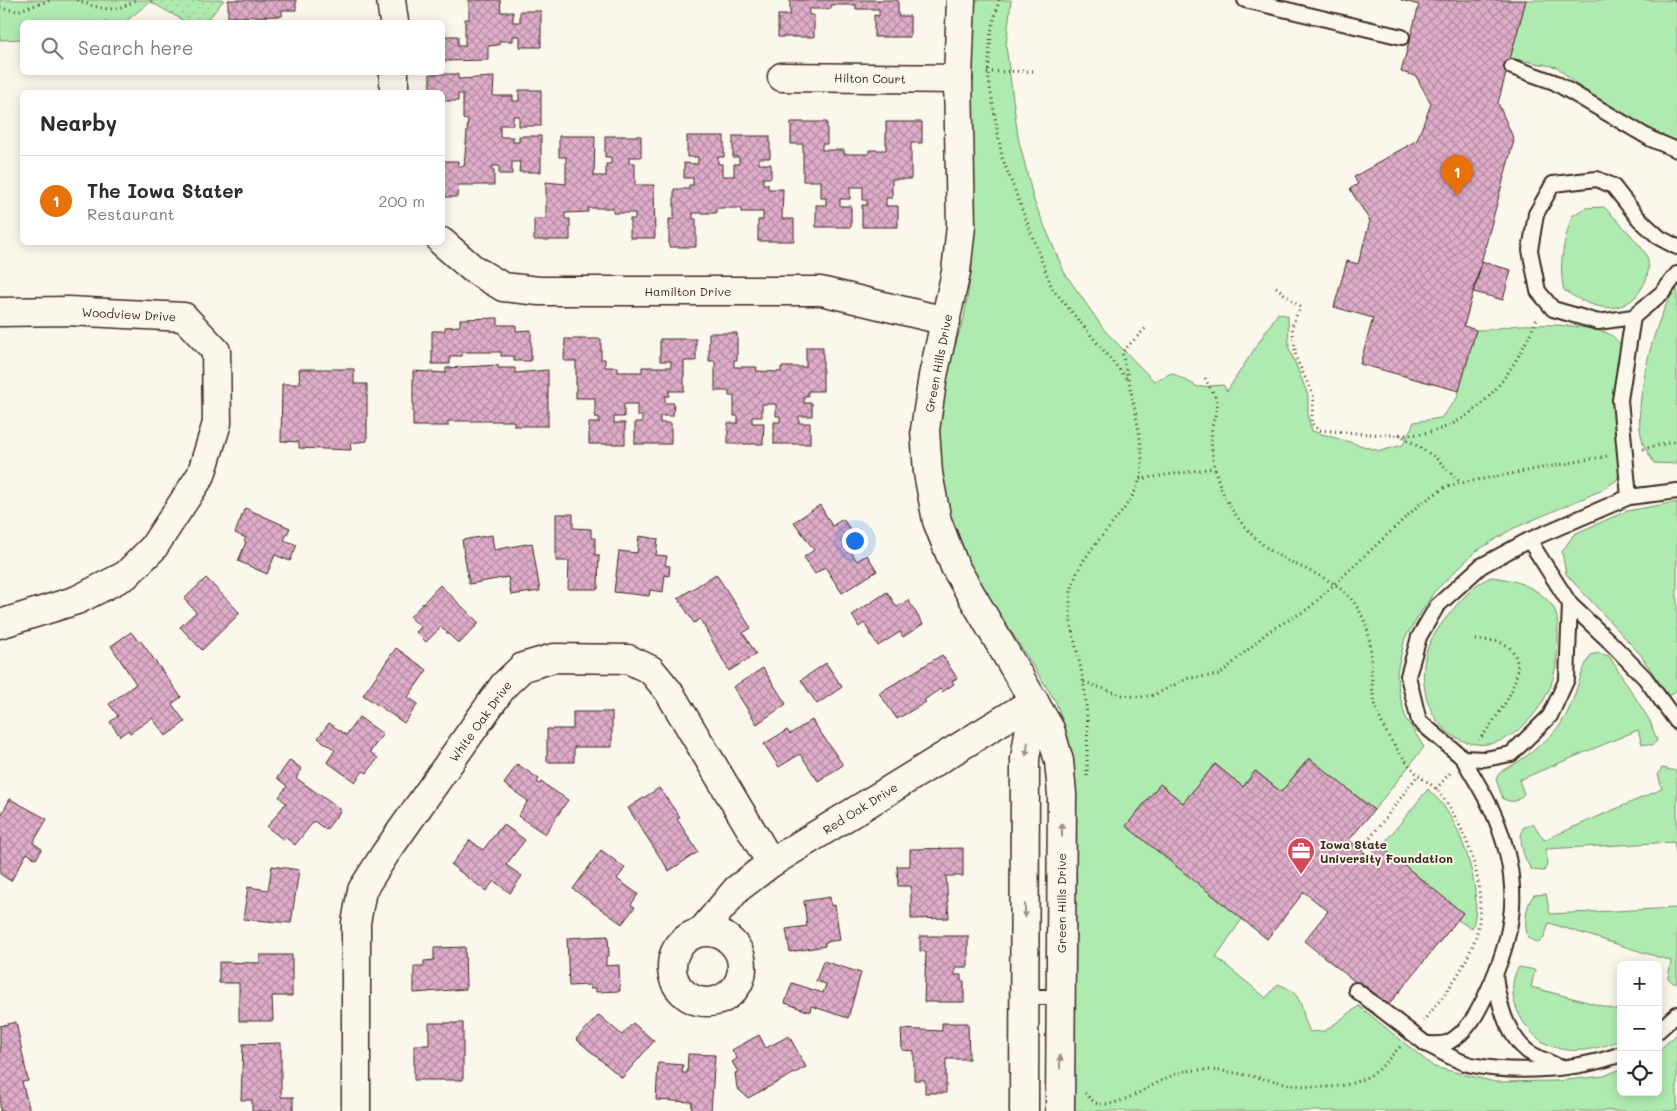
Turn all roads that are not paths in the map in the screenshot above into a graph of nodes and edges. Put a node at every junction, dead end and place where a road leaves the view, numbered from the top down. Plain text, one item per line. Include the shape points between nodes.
1 (391, 0) edge
2 (961, 0) edge
3 (1245, 0) edge
4 (394, 20) edge
5 (1402, 37) dead end
6 (1512, 67) dead end
7 (394, 75) edge
8 (958, 76) junction
9 (782, 78) dead end
10 (394, 90) edge
11 (1677, 150) edge
12 (445, 245) edge
13 (1677, 247) edge
14 (1677, 274) edge
15 (0, 312) edge
16 (1633, 317) junction
17 (946, 321) junction
18 (1677, 491) edge
19 (1629, 497) junction
20 (1529, 540) junction
21 (1570, 604) junction
22 (0, 624) edge
23 (1034, 701) junction
24 (1677, 722) edge
25 (1463, 758) junction
26 (771, 864) junction
27 (701, 932) dead end
28 (1495, 975) junction
29 (1356, 990) dead end
30 (1061, 996) junction
31 (1024, 997) junction
32 (1677, 1014) edge
33 (1662, 1027) edge
34 (1426, 1044) junction
35 (1617, 1055) edge
36 (1558, 1067) junction
37 (356, 1111) edge
38 (1024, 1111) edge
39 (1060, 1111) edge

1 - 4 street
2 - 8 street, Green Hills Drive
3 - 5 lane
6 - 11 lane via 1554,82 1650,139
7 - 10 street
8 - 9 street, Hilton Court
8 - 17 street, Green Hills Drive via 961,226
12 - 17 street, Hamilton Drive via 473,269 503,287 539,291 821,291
13 - 16 lane via 1660,238 1639,219 1613,186 1596,179 1553,184 1536,214 1530,250 1538,291 1553,309 1598,322
14 - 16 lane via 1663,292
15 - 22 street, Woodview Drive via 68,311 184,317 216,351 217,423 201,475 153,548 126,576 77,600
16 - 19 lane via 1620,400
17 - 23 street, Green Hills Drive via 925,430 936,521 955,567
18 - 19 lane
19 - 20 lane
20 - 21 lane
20 - 25 lane via 1481,566 1436,606 1419,637 1408,676 1418,721
21 - 24 lane via 1645,678
21 - 25 lane via 1567,679 1550,716 1511,754 1486,759
23 - 26 street, Red Oak Drive
30 -> 23 street, Green Hills Drive via 1062,794 1059,760 1050,729
23 -> 31 street via 1025,759
25 - 28 lane via 1497,820 1513,883 1507,943
26 - 27 street, Red Oak Drive via 737,889
26 - 37 street, White Oak Drive via 669,692 651,670 628,659 554,658 523,667 504,685 362,890 356,923
28 - 34 lane via 1472,1022 1448,1042
28 - 36 lane via 1498,1002 1509,1028 1526,1050
29 - 34 lane
30 - 31 lane
39 -> 30 street, Green Hills Drive
31 - 38 street
32 - 33 lane
34 - 36 lane via 1471,1065 1522,1070
35 - 36 lane via 1587,1064

